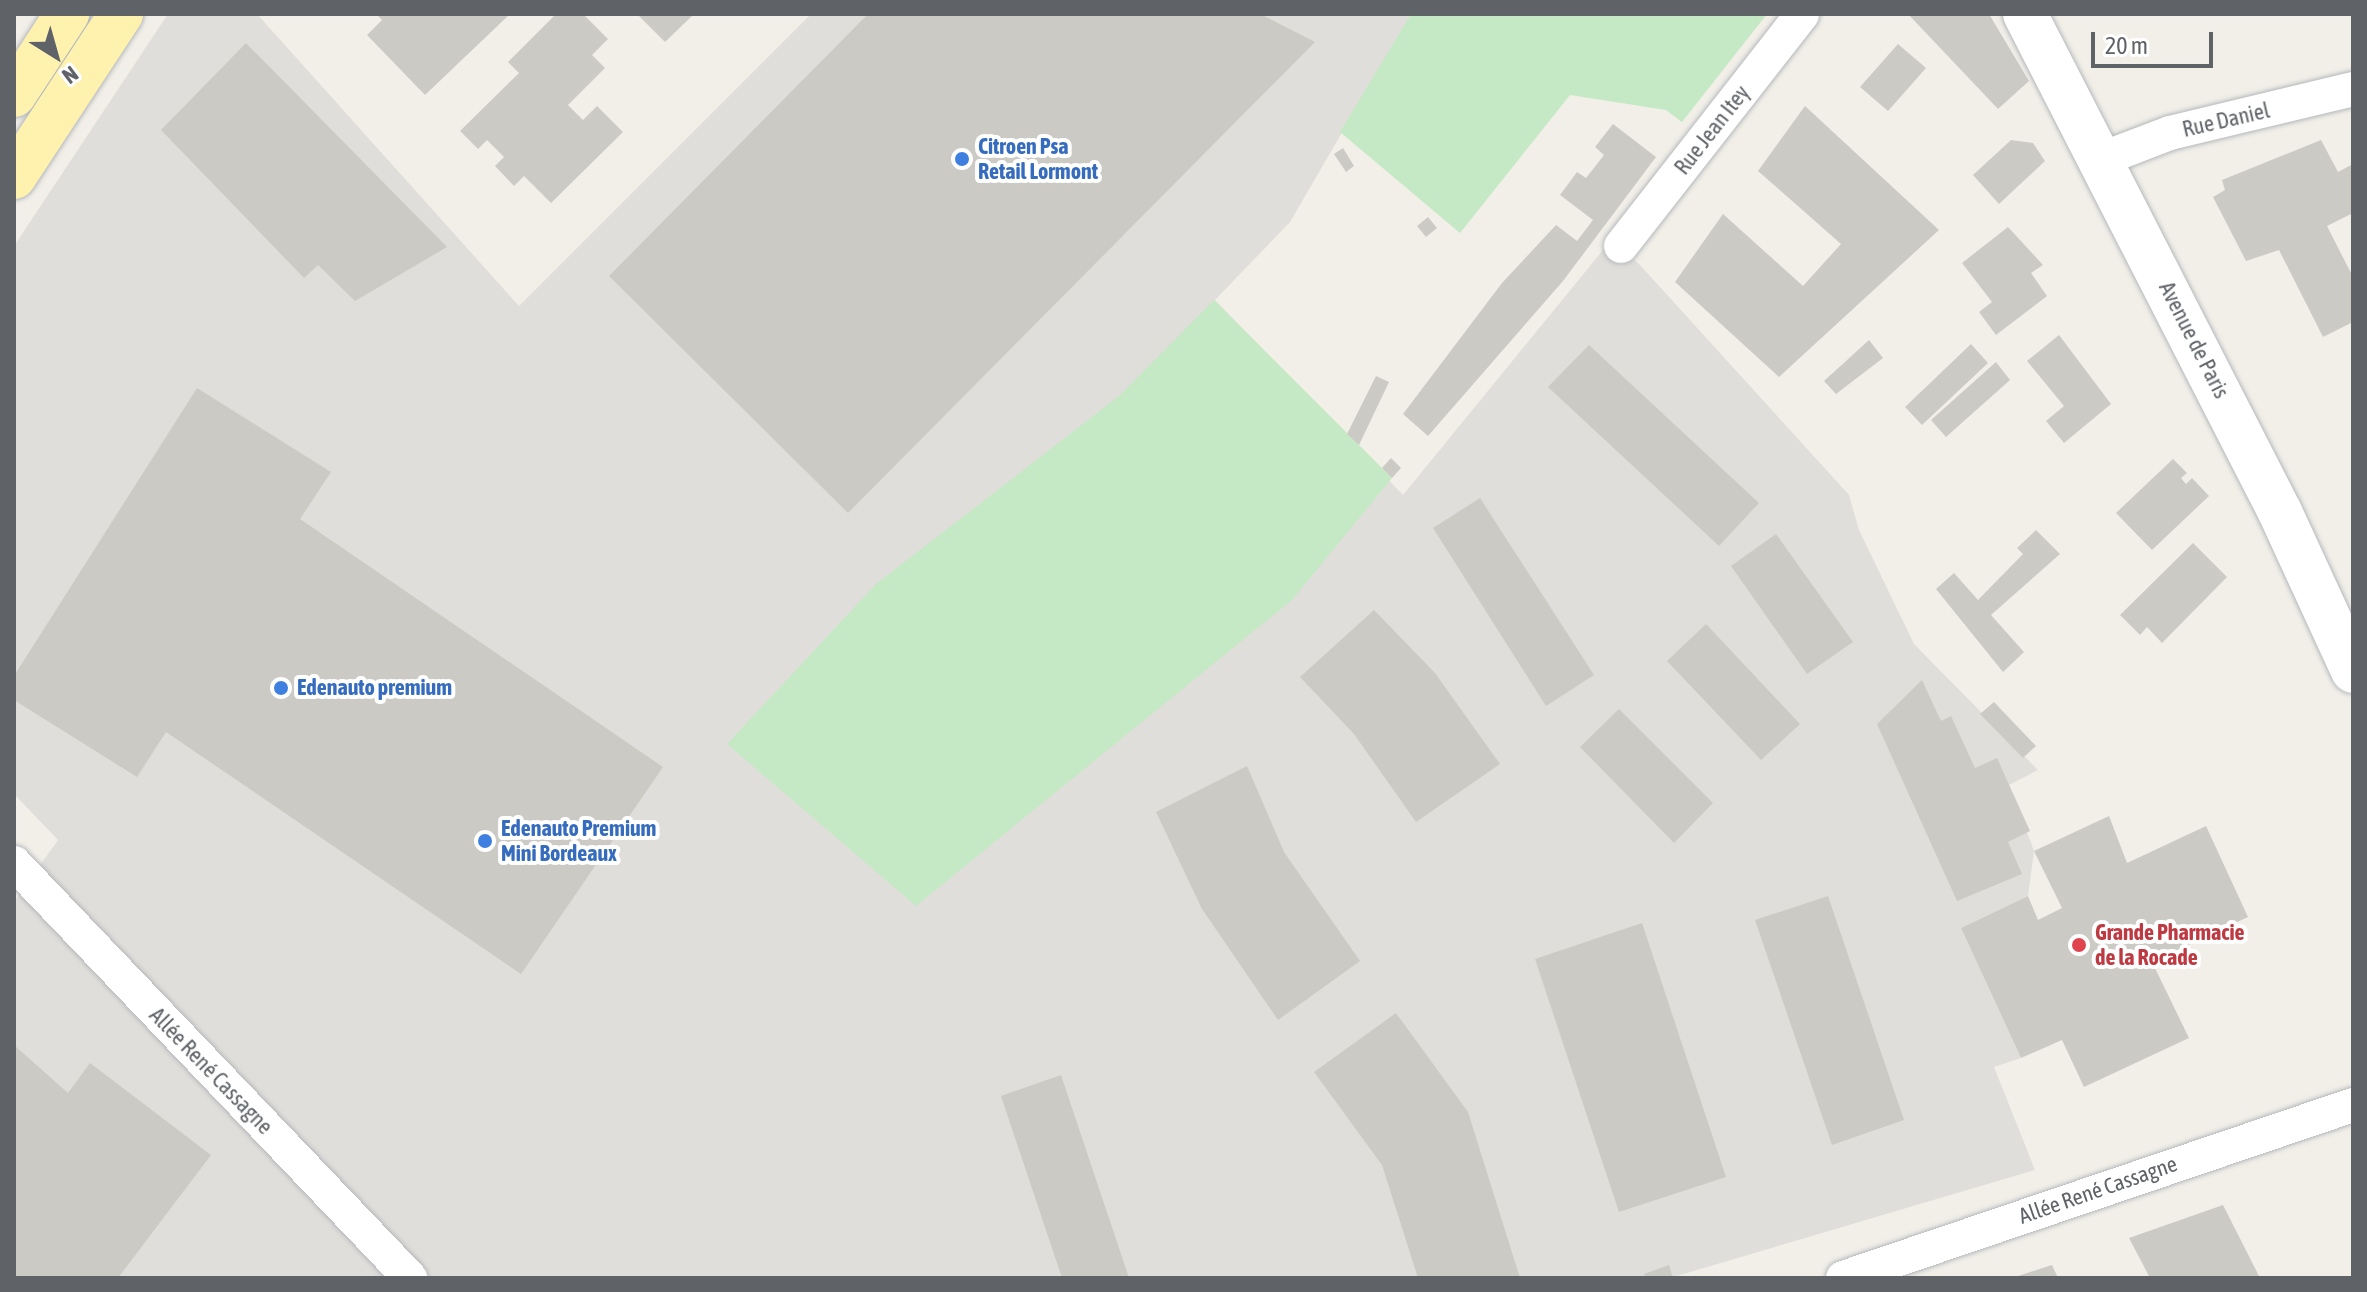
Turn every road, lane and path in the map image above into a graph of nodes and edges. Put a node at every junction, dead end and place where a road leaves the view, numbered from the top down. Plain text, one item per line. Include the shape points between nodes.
1 (67, 14) edge
2 (121, 14) edge
3 (1802, 14) edge
4 (2025, 14) edge
5 (2060, 14) edge
6 (2353, 89) edge
7 (14, 95) edge
8 (2114, 153) junction
9 (14, 177) edge
10 (1621, 246) dead end
11 (2353, 608) edge
12 (2353, 671) edge
13 (14, 863) edge
14 (2353, 1105) edge
15 (410, 1278) edge
16 (1843, 1278) edge

1 - 7 main road
2 - 9 main road
3 - 10 street, Rue Jean Itey
4 - 8 main road, Avenue de Paris
5 - 8 main road, Avenue de Paris
6 - 8 street, Rue Daniel
8 - 11 main road, Avenue de Paris
8 - 12 main road, Avenue de Paris
13 - 15 street, Allée René Cassagne
14 - 16 street, Allée René Cassagne

